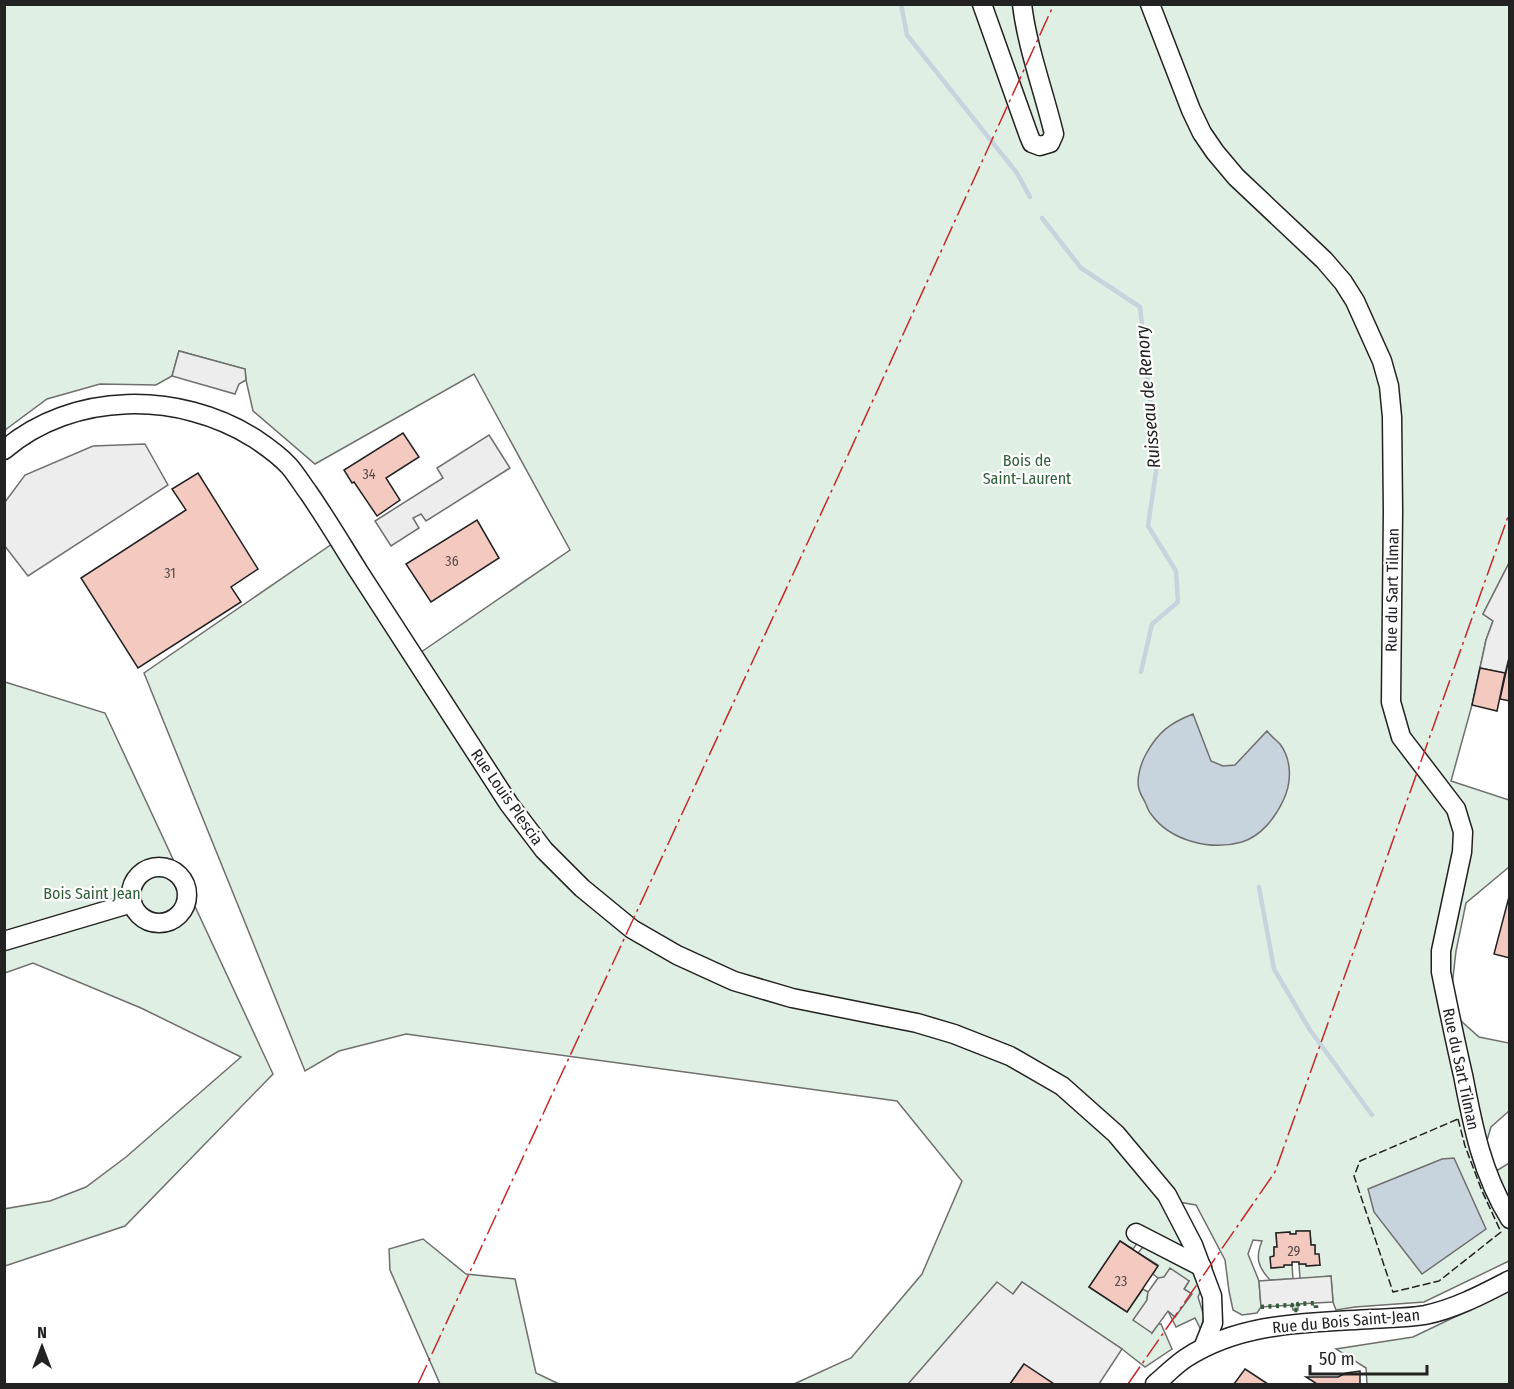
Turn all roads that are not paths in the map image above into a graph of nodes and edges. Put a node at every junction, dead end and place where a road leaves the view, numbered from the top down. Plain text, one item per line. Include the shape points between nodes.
1 (982, 4) edge
2 (1022, 4) edge
3 (1150, 4) edge
4 (4, 450) edge
5 (132, 903) dead end
6 (4, 941) edge
7 (1509, 1219) edge
8 (1139, 1240) dead end
9 (1202, 1267) junction
10 (1509, 1280) edge
11 (1203, 1348) junction
12 (1155, 1384) edge

1 - 2 street via 1029,136 1032,143 1040,146 1050,143 1054,134
3 - 7 street, Rue du Sart Tilman via 1202,133 1236,177 1343,282 1382,361 1392,417 1391,702 1401,736 1456,809 1463,832 1441,951 1441,972 1486,1174
4 - 9 street, Rue Louis Plescia via 41,426 76,411 114,404 163,405 200,413 238,428 266,446 290,466 325,517 520,819 562,870 598,903 632,929 677,955 734,981 954,1034 1010,1056 1062,1086 1116,1134 1167,1195
5 - 6 street
8 - 9 street
9 - 11 street, Rue Louis Plescia via 1212,1296 1214,1323
10 - 11 street, Rue du Bois Saint-Jean via 1453,1307 1424,1315 1259,1328
11 - 12 street, Rue du Bois Saint-Jean

